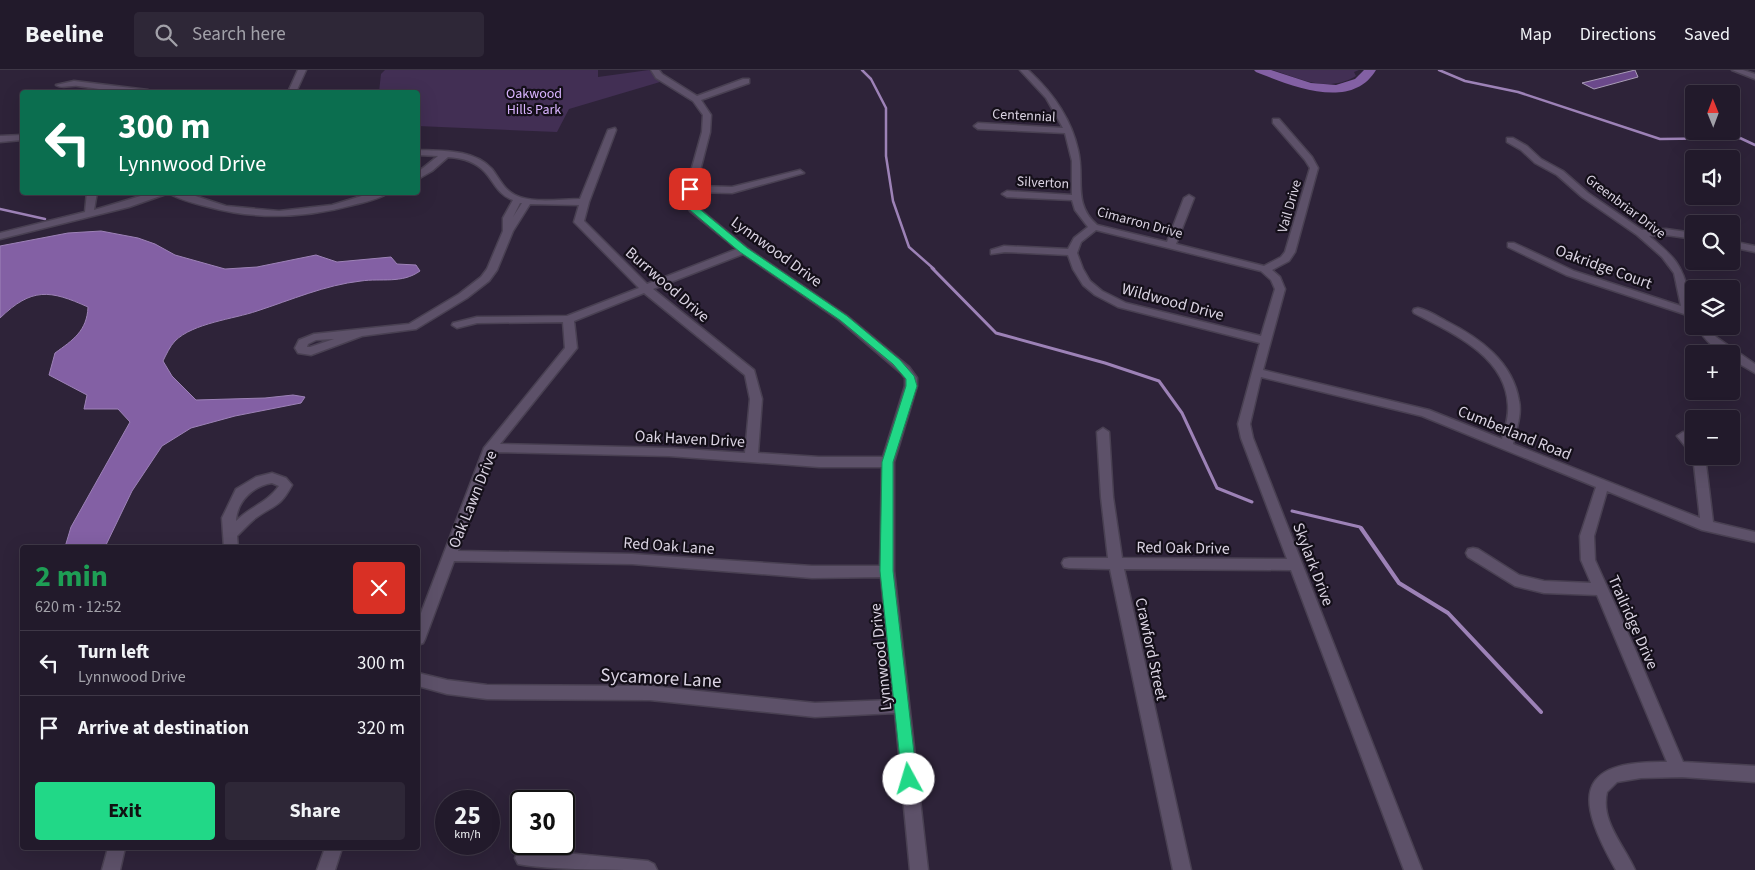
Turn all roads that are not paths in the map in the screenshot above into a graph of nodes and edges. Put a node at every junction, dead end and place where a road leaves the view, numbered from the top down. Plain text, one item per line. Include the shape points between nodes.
1 (302, 70) edge
2 (654, 70) edge
3 (1024, 70) edge
4 (1736, 70) edge
5 (1755, 77) edge
6 (746, 81) dead end
7 (60, 85) dead end
8 (132, 90) edge
9 (293, 90) edge
10 (696, 99) junction
11 (1276, 121) dead end
12 (978, 126) dead end
13 (612, 130) dead end
14 (1068, 131) junction
15 (20, 138) edge
16 (0, 139) edge
17 (1510, 140) dead end
18 (420, 154) edge
19 (445, 155) junction
20 (800, 173) dead end
21 (420, 175) edge
22 (690, 189) junction
23 (1007, 194) dead end
24 (92, 195) edge
25 (157, 195) edge
26 (181, 195) edge
27 (375, 195) edge
28 (1077, 198) junction
29 (1189, 198) dead end
30 (523, 200) junction
31 (584, 202) junction
32 (89, 215) junction
33 (1094, 226) junction
34 (1640, 233) junction
35 (1685, 235) edge
36 (0, 236) edge
37 (1170, 245) junction
38 (1511, 246) dead end
39 (1740, 246) edge
40 (1755, 249) edge
41 (744, 250) junction
42 (994, 252) dead end
43 (1072, 252) junction
44 (1265, 269) junction
45 (646, 289) junction
46 (1685, 294) edge
47 (1418, 310) dead end
48 (1685, 313) edge
49 (568, 320) junction
50 (457, 325) dead end
51 (358, 334) dead end
52 (1709, 335) edge
53 (1266, 341) junction
54 (1720, 345) edge
55 (1740, 360) edge
56 (1755, 369) edge
57 (1258, 372) junction
58 (1103, 432) dead end
59 (1683, 436) dead end
60 (1685, 438) edge
61 (1507, 444) junction
62 (490, 448) junction
63 (751, 458) junction
64 (888, 462) junction
65 (1700, 465) edge
66 (1603, 486) junction
67 (1708, 526) junction
68 (1755, 537) edge
69 (231, 541) edge
70 (1473, 553) dead end
71 (449, 556) junction
72 (1069, 563) dead end
73 (1116, 564) junction
74 (1296, 566) junction
75 (886, 571) junction
76 (1600, 589) junction
77 (420, 634) edge
78 (420, 680) edge
79 (902, 706) junction
80 (1678, 770) junction
81 (1755, 774) edge
82 (116, 850) edge
83 (333, 850) edge
84 (524, 858) dead end
85 (110, 870) edge
86 (326, 870) edge
87 (648, 870) edge
88 (919, 870) edge
89 (1182, 870) edge
90 (1413, 870) edge
91 (1626, 870) edge

1 - 9 street
2 - 10 street
3 - 14 street, Cimarron Drive via 1043,88
4 - 5 street
6 - 10 street
7 - 8 street via 82,84
10 - 22 street via 707,115 706,132
11 - 44 street, Vail Drive via 1314,168 1290,252 1286,259
12 - 14 street, Centennial
13 - 31 street, Burrwood Drive
14 - 28 street, Cimarron Drive via 1075,152
15 - 16 street
17 - 34 street, Greenbriar Drive
18 - 19 street
19 - 21 street
19 - 30 street via 467,158 480,164 502,191
20 - 22 street via 732,190
22 - 41 street, Lynnwood Drive via 688,200 693,208
23 - 28 street, Silverton
24 - 32 street
25 - 32 street
26 - 27 street via 217,208 269,215 328,209
28 - 33 street, Cimarron Drive via 1077,208
29 - 37 street
30 - 31 street
30 - 51 street via 485,279 412,327
31 - 45 street, Burrwood Drive via 579,222
32 - 36 street
33 - 37 street, Cimarron Drive
33 - 43 street via 1076,241
34 - 35 street
34 - 46 street, Greenbriar Drive via 1666,255 1679,273
37 - 44 street, Cimarron Drive
38 - 48 street, Oakridge Court via 1570,273
39 - 40 street
41 - 45 street
41 - 64 street, Lynnwood Drive via 843,318 911,378 909,395
42 - 43 street via 1004,249
43 - 53 street, Wildwood Drive via 1088,285 1122,305
44 - 53 street, Skylark Drive via 1276,279 1280,289
45 - 49 street
45 - 63 street, Burrwood Drive via 750,373 756,399
47 - 61 street via 1478,345 1498,365 1514,402
49 - 50 street via 477,320
49 - 62 street, Oak Lawn Drive via 570,348
52 - 54 street
53 - 57 street, Skylark Drive
55 - 56 street
57 - 61 street, Cumberland Road via 1425,413
57 - 74 street, Skylark Drive via 1244,424
58 - 73 street, Crawford Street
59 - 60 street
61 - 66 street, Cumberland Road
62 - 63 street, Oak Haven Drive via 669,452
62 - 71 street, Oak Lawn Drive
63 - 64 street, Oak Haven Drive
64 - 75 street, Lynnwood Drive
65 - 67 street
66 - 67 street, Cumberland Road
66 - 76 street, Trailridge Drive via 1587,536 1588,560
67 - 68 street, Cumberland Road
69 - 69 street via 229,518 241,492 260,480 272,478 282,481 286,485 278,497 251,514
70 - 76 street via 1515,580 1544,587
71 - 75 street, Red Oak Lane via 632,558 812,572
71 - 77 street, Oak Lawn Drive
72 - 73 street, Red Oak Drive
73 - 74 street, Red Oak Drive
73 - 89 street, Crawford Street
74 - 90 street, Skylark Drive
75 - 79 street, Lynnwood Drive
76 - 80 street, Trailridge Drive
78 - 79 street, Sycamore Lane via 487,692 650,693 815,710
79 - 88 street, Lynnwood Drive
80 - 81 street
80 - 91 street via 1637,770 1613,775 1600,788 1598,804 1603,828
82 - 85 street
83 - 86 street
84 - 87 street

